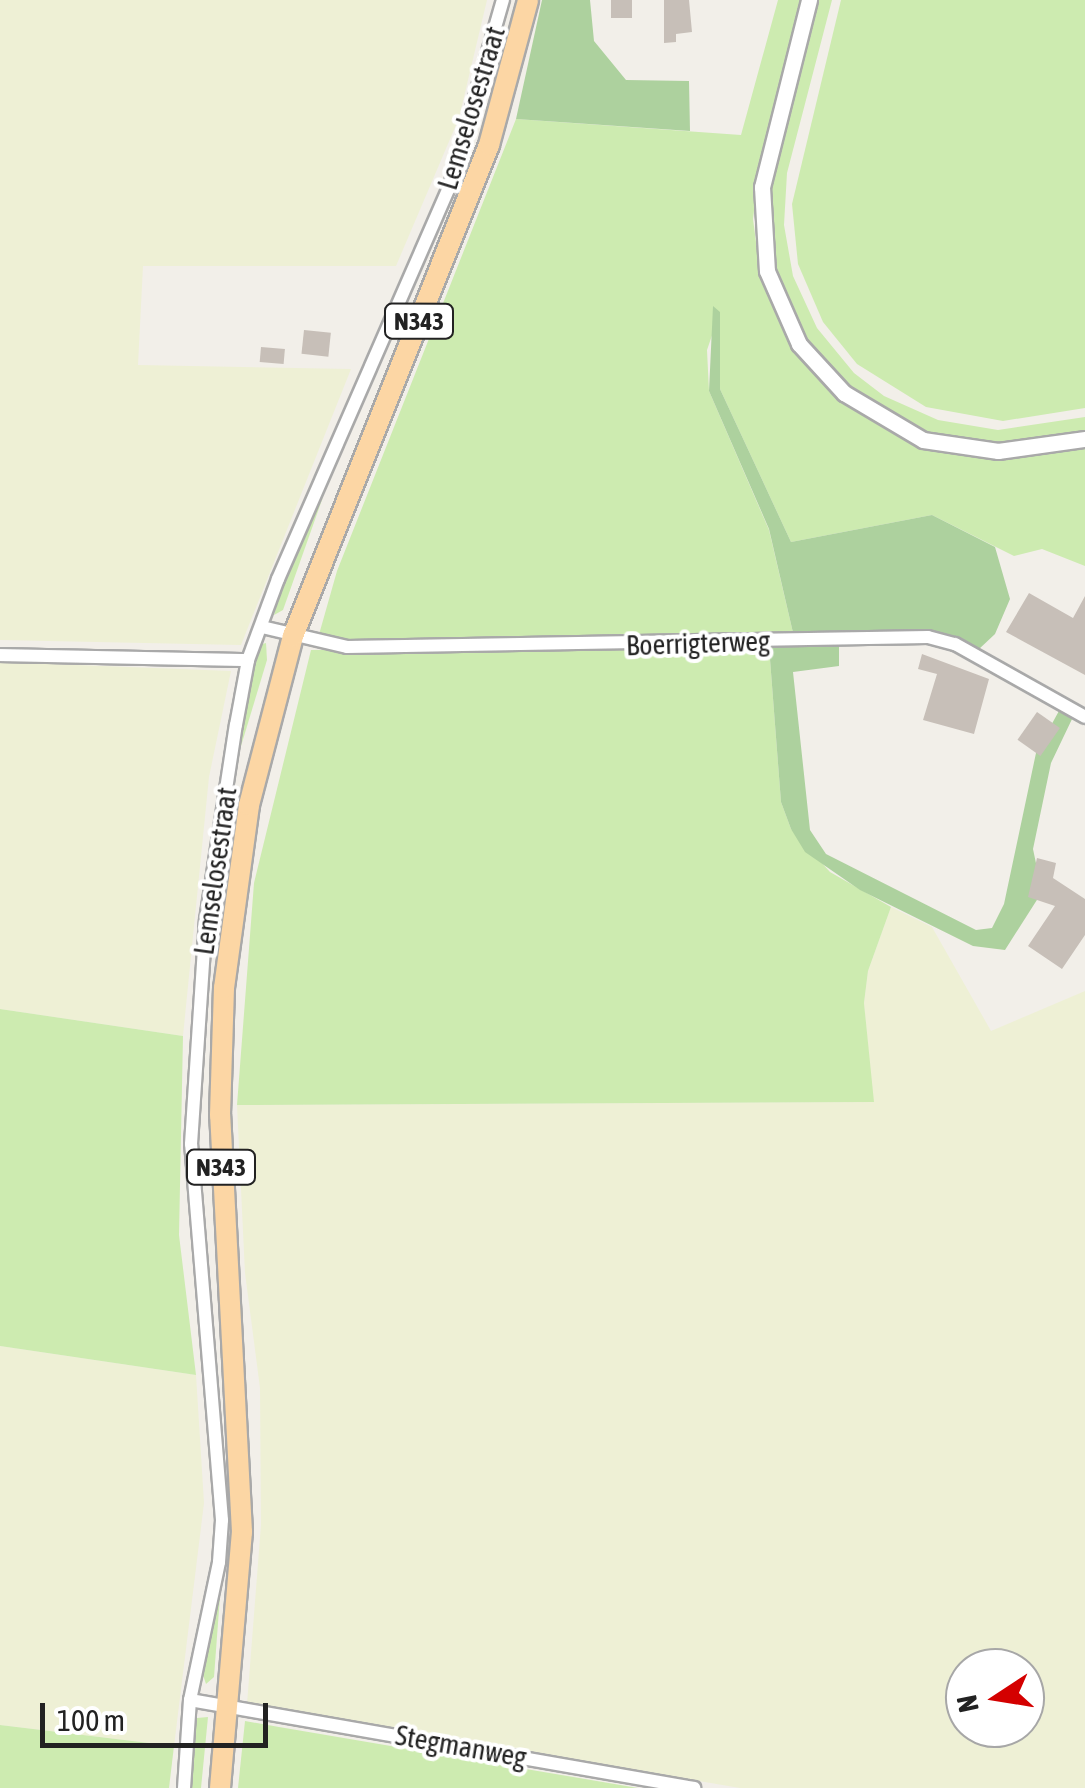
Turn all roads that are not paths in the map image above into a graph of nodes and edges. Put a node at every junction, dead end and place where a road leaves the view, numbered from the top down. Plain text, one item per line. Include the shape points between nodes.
1 (503, 0) edge
2 (528, 0) edge
3 (809, 0) edge
4 (1085, 439) edge
5 (262, 627) junction
6 (293, 636) junction
7 (0, 654) edge
8 (248, 660) junction
9 (1085, 717) edge
10 (190, 1700) junction
11 (229, 1705) junction
12 (184, 1788) edge
13 (220, 1788) edge
14 (694, 1788) edge

1 - 5 street, Lemselosestraat via 449,188
2 - 6 main road, N343 via 482,163
3 - 4 street via 761,199 767,271 799,344 844,393 923,440 998,451
5 - 6 street, Boerrigterweg
5 - 8 street, Lemselosestraat
6 - 9 street, Boerrigterweg via 346,647 696,646 900,634 955,644
6 - 11 main road, N343 via 249,805 224,988 221,1177 242,1473
7 - 8 street
8 - 10 street, Lemselosestraat via 206,920 196,1037 194,1229 222,1520
10 - 11 street, Stegmanweg
10 - 12 street, Lemselosestraat
11 - 13 main road, N343
11 - 14 street, Stegmanweg

